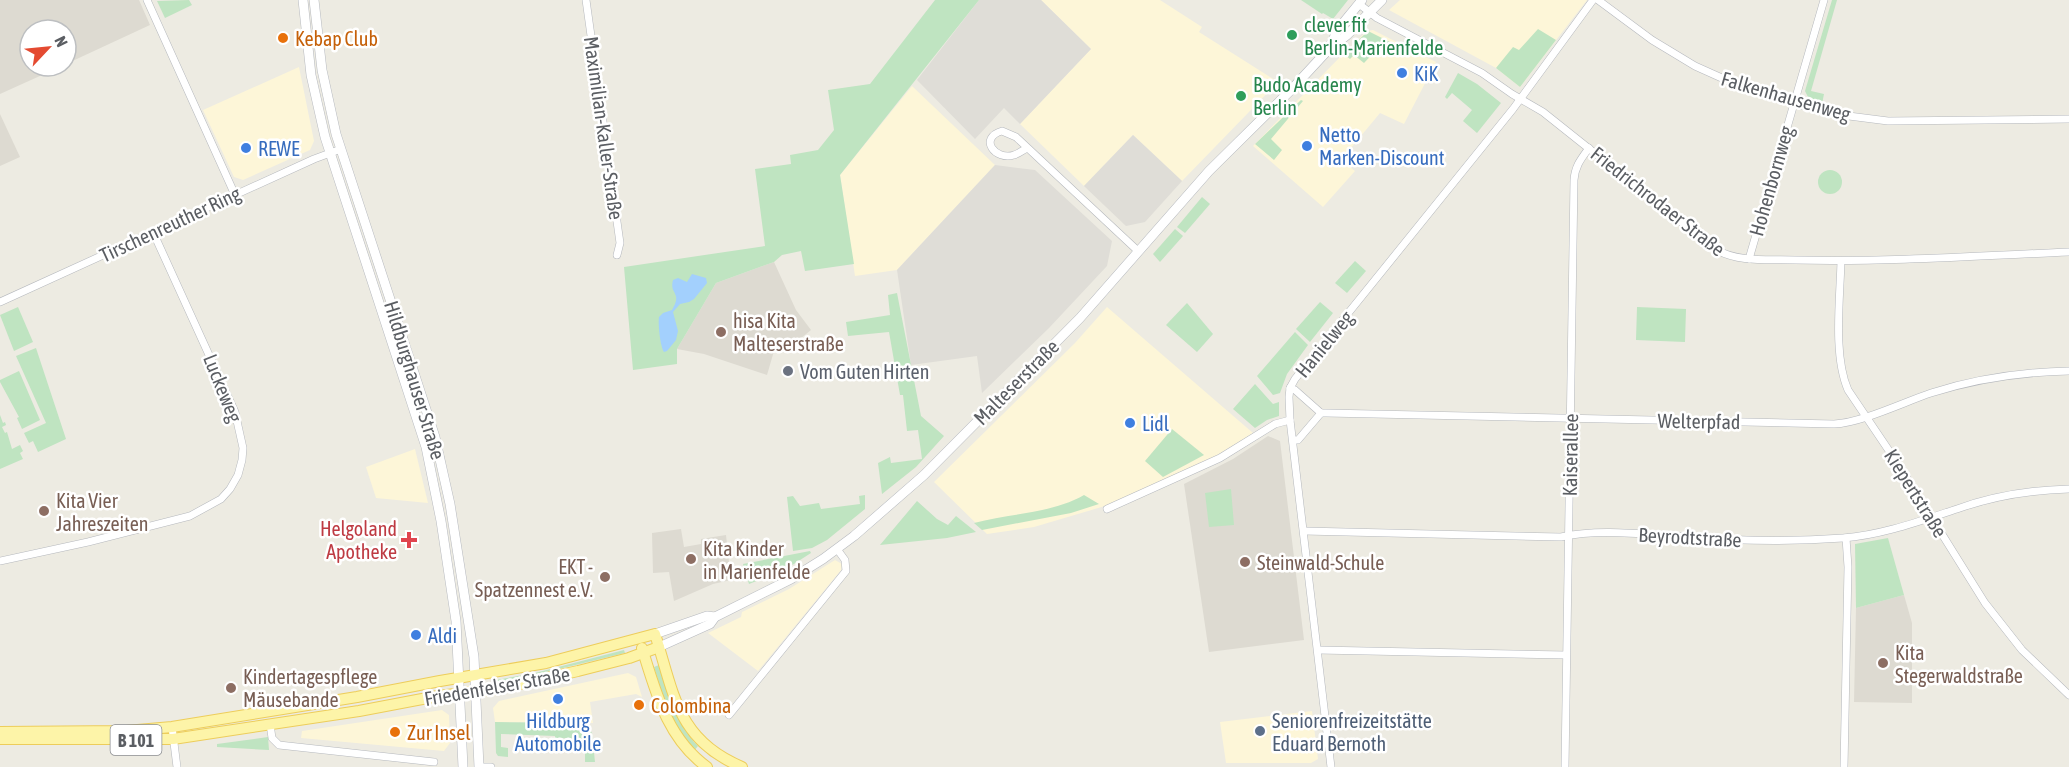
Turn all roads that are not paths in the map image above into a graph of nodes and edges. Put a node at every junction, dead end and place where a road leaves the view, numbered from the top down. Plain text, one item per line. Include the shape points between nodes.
1 (147, 0) edge
2 (303, 0) edge
3 (314, 0) edge
4 (585, 0) edge
5 (1382, 0) edge
6 (1593, 0) edge
7 (1598, 0) edge
8 (1824, 0) edge
9 (1361, 2) edge
10 (1369, 13) junction
11 (1328, 50) junction
12 (1519, 98) junction
13 (1794, 103) junction
14 (2069, 119) edge
15 (1027, 148) junction
16 (1589, 148) junction
17 (341, 149) junction
18 (330, 153) junction
19 (235, 195) junction
20 (153, 232) junction
21 (1138, 251) junction
22 (2069, 252) edge
23 (617, 255) dead end
24 (1749, 259) junction
25 (1841, 261) junction
26 (0, 302) edge
27 (2069, 371) edge
28 (1290, 388) junction
29 (1321, 413) junction
30 (1866, 416) junction
31 (1570, 418) junction
32 (1290, 420) junction
33 (1293, 440) junction
34 (2069, 489) edge
35 (1107, 509) dead end
36 (1932, 518) junction
37 (1304, 531) junction
38 (1568, 535) junction
39 (1846, 538) junction
40 (837, 549) junction
41 (0, 561) edge
42 (715, 617) junction
43 (655, 634) junction
44 (639, 639) junction
45 (659, 647) junction
46 (1318, 650) junction
47 (643, 653) junction
48 (1566, 655) junction
49 (476, 675) junction
50 (459, 678) junction
51 (477, 691) junction
52 (460, 693) junction
53 (2069, 695) edge
54 (729, 715) dead end
55 (270, 724) junction
56 (0, 732) edge
57 (173, 733) junction
58 (0, 740) edge
59 (434, 762) dead end
60 (463, 766) edge
61 (177, 767) edge
62 (479, 767) edge
63 (491, 767) edge
64 (706, 767) edge
65 (742, 767) edge
66 (1331, 767) edge
67 (1565, 767) edge
68 (1844, 767) edge

1 - 19 street
2 - 18 main road, Hildburghauser Straße via 311,75
3 - 17 main road, Hildburghauser Straße via 322,70
4 - 23 street, Maximilian-Kaller-Straße via 620,243
5 - 10 main road, Malteserstraße
6 - 12 street, Hanielweg
7 - 13 street, Falkenhausenweg via 1695,66 1744,88
8 - 13 street, Hohenbornweg
9 - 10 street, Friedrichrodaer Straße
9 - 11 main road, Malteserstraße via 1339,28
10 - 11 main road, Malteserstraße
10 - 12 street, Friedrichrodaer Straße via 1482,73
11 - 21 main road, Malteserstraße via 1192,189
12 - 16 street, Friedrichrodaer Straße
12 - 28 street, Hanielweg
13 - 14 street, Falkenhausenweg via 1888,121
13 - 24 street, Hohenbornweg
15 - 15 street via 1009,132 995,133 991,138 990,145 997,154 1014,155
15 - 21 street
16 - 24 street, Friedrichrodaer Straße via 1715,249
16 - 31 street, Kaiserallee via 1578,162 1574,180
17 - 18 street, Tirschenreuther Ring
17 - 49 main road, Hildburghauser Straße via 435,437 450,504
18 - 19 street, Tirschenreuther Ring
18 - 50 main road, Hildburghauser Straße via 426,447 451,582
19 - 20 street, Tirschenreuther Ring
20 - 26 street, Tirschenreuther Ring
20 - 41 street, Luckeweg via 235,412 243,448 238,475 221,499 190,516
21 - 40 main road, Malteserstraße via 1075,322 941,459
22 - 25 street, Friedrichrodaer Straße
24 - 25 street, Friedrichrodaer Straße
25 - 30 street, Kiepertstraße via 1840,370
27 - 30 street, Welterpfad via 1962,385
28 - 29 street
28 - 32 street, Hanielweg
29 - 31 street, Welterpfad
29 - 33 street via 1298,440
30 - 31 street, Welterpfad via 1834,424
30 - 36 street, Kiepertstraße
31 - 38 street, Kaiserallee
32 - 33 street, Hanielweg
32 - 35 street via 1275,424 1220,458
33 - 37 street, Hanielweg
34 - 36 street, Beyrodtstraße via 2014,494
36 - 39 street, Beyrodtstraße
36 - 53 street, Kiepertstraße via 2001,625
37 - 38 street, Beyrodtstraße
37 - 46 street, Hanielweg
38 - 39 street, Beyrodtstraße via 1641,534 1787,542
38 - 48 street, Kaiserallee
39 - 68 street
40 - 42 main road, Friedenfelser Straße via 791,579
40 - 54 street via 845,560 846,571
42 - 43 main road, Friedenfelser Straße via 707,616
42 - 45 main road, Friedenfelser Straße via 710,624
43 - 44 main road, Friedenfelser Straße / B 101
43 - 45 main road
44 - 47 main road
44 - 49 main road, Friedenfelser Straße / B 101 via 546,663
45 - 47 main road, Friedenfelser Straße / B 101
45 - 65 main road via 687,726 709,750
46 - 48 street
46 - 66 street, Hanielweg
47 - 51 main road, Friedenfelser Straße / B 101 via 568,674
47 - 64 main road via 672,729 690,754
48 - 67 street, Kaiserallee
49 - 50 main road, Friedenfelser Straße / B 101
49 - 51 main road, Hildburghauser Straße
50 - 52 main road, Hildburghauser Straße
50 - 57 main road, Friedenfelser Straße / B 101 via 268,711
51 - 52 main road, Friedenfelser Straße / B 101
51 - 62 main road, Hildburghauser Straße
52 - 55 main road, Friedenfelser Straße / B 101
52 - 60 main road
55 - 57 main road, B 101
55 - 59 street via 272,738 279,745
56 - 57 main road, B 101
57 - 58 main road, B 101
57 - 61 street
60 - 62 main road
62 - 63 street

